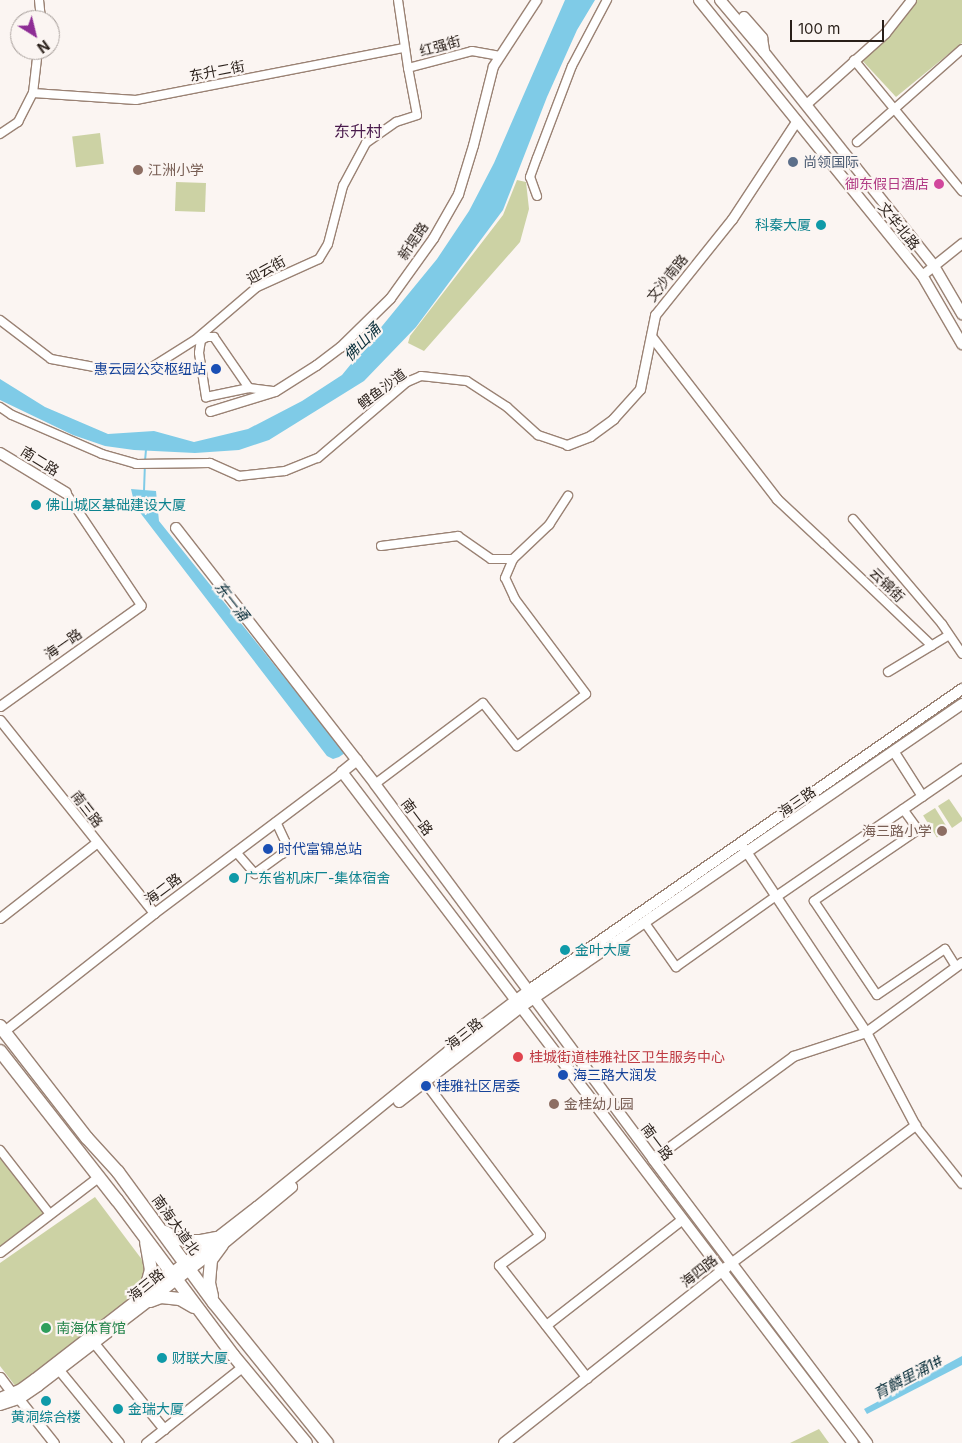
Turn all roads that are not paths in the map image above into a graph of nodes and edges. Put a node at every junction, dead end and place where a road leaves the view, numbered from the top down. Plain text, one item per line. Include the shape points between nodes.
1 (398, 0) edge
2 (536, 0) edge
3 (607, 0) edge
4 (692, 0) edge
5 (699, 0) edge
6 (720, 0) edge
7 (729, 0) edge
8 (911, 0) edge
9 (404, 48) junction
10 (962, 49) edge
11 (764, 52) junction
12 (499, 56) junction
13 (37, 60) edge
14 (854, 60) junction
15 (750, 62) junction
16 (408, 68) junction
17 (33, 93) junction
18 (806, 104) junction
19 (894, 109) junction
20 (797, 120) junction
21 (0, 134) edge
22 (857, 142) dead end
23 (962, 191) edge
24 (537, 196) dead end
25 (962, 243) edge
26 (934, 266) junction
27 (922, 275) junction
28 (962, 314) edge
29 (0, 320) edge
30 (651, 336) junction
31 (962, 344) edge
32 (249, 388) junction
33 (275, 391) junction
34 (0, 407) edge
35 (210, 412) dead end
36 (567, 445) joint
37 (0, 453) edge
38 (66, 493) joint
39 (568, 496) dead end
40 (854, 519) dead end
41 (176, 528) dead end
42 (824, 543) joint
43 (381, 546) dead end
44 (513, 558) junction
45 (141, 605) joint
46 (949, 635) junction
47 (932, 646) junction
48 (962, 654) edge
49 (888, 672) dead end
50 (962, 689) edge
51 (962, 704) edge
52 (0, 706) edge
53 (0, 720) edge
54 (894, 752) junction
55 (357, 760) junction
56 (962, 768) edge
57 (342, 772) junction
58 (375, 784) junction
59 (922, 796) junction
60 (903, 809) junction
61 (276, 822) junction
62 (96, 843) junction
63 (740, 843) junction
64 (236, 852) junction
65 (747, 853) junction
66 (776, 896) junction
67 (154, 913) junction
68 (0, 918) edge
69 (645, 923) junction
70 (958, 964) edge
71 (531, 995) junction
72 (519, 1003) junction
73 (2, 1028) edge
74 (866, 1032) junction
75 (0, 1051) edge
76 (425, 1082) junction
77 (915, 1125) junction
78 (0, 1150) edge
79 (653, 1159) junction
80 (98, 1177) junction
81 (962, 1184) edge
82 (49, 1213) junction
83 (682, 1219) junction
84 (161, 1229) junction
85 (146, 1240) junction
86 (220, 1242) junction
87 (0, 1252) edge
88 (732, 1262) junction
89 (187, 1265) junction
90 (722, 1270) junction
91 (173, 1275) junction
92 (144, 1297) junction
93 (214, 1303) junction
94 (201, 1313) junction
95 (546, 1325) junction
96 (94, 1343) junction
97 (243, 1366) junction
98 (59, 1370) junction
99 (0, 1377) edge
100 (587, 1378) junction
101 (16, 1397) junction
102 (0, 1398) edge
103 (0, 1406) edge
104 (164, 1429) junction
105 (54, 1443) edge
106 (119, 1443) edge
107 (146, 1443) edge
108 (306, 1443) edge
109 (327, 1443) edge
110 (504, 1443) edge
111 (853, 1443) edge
112 (867, 1443) edge

1 - 9 street, 红强街
2 - 12 street, 新堤路
3 - 24 street via 572,66 537,158 530,178
4 - 15 main road via 739,55
5 - 15 main road
6 - 11 main road, 文华北路
7 - 11 main road via 762,38
8 - 14 street via 885,33
9 - 16 street, 红强街
9 - 17 street, 东升二街 via 136,100
10 - 19 street
11 - 18 main road, 文华北路
12 - 16 street, 红强街 via 472,51
12 - 33 street, 新堤路 via 458,194 433,238 390,298 340,347
13 - 17 street
14 - 18 street
14 - 19 street
15 - 20 main road, 文华北路
16 - 29 street, 迎云街 via 417,115 396,122 366,143 343,186 328,244 319,259 257,287 195,340 149,369 94,367 50,359
17 - 21 street via 18,122
18 - 26 main road, 文华北路
19 - 22 street
19 - 23 street
20 - 27 main road, 文华北路
20 - 30 street, 文沙南路 via 732,219 655,315
25 - 26 street
26 - 27 street
26 - 28 main road, 文华北路
27 - 31 main road, 文华北路
30 - 36 street, 文沙南路 via 640,389 613,419 590,436
30 - 42 street via 777,499
32 - 32 street via 214,337 201,340 199,353 206,397
32 - 33 street
33 - 35 street, 新堤路
34 - 36 street, 鲤鱼沙道 via 102,454 145,463 210,464 239,476 285,471 318,458 407,382 421,376 467,381 507,407 538,435
37 - 38 main road, 南二路
38 - 45 street
39 - 44 street via 550,525
40 - 46 street
41 - 55 main road, 南一路
42 - 47 street, 云锦街
43 - 44 street via 458,536 491,559
44 - 58 street via 505,578 515,599 586,694 517,746 483,703
45 - 52 street, 海一路
46 - 47 street
46 - 48 street
47 - 49 street
50 - 63 main road, 海三路
51 - 54 main road, 海三路
53 - 62 street, 南三路
54 - 59 street
54 - 65 main road, 海三路
55 - 57 main road
55 - 58 main road, 南一路
56 - 59 street
57 - 61 street, 海二路
57 - 72 main road, 南一路
58 - 71 main road, 南一路
59 - 60 street
60 - 66 street
60 - 70 street via 918,830 814,901 877,995 945,949
61 - 64 street, 海二路
61 - 64 street via 285,841 282,854 255,874
62 - 67 street, 南三路
62 - 68 street
63 - 65 street
63 - 71 main road, 海三路
64 - 67 street, 海二路
65 - 66 street
65 - 69 main road, 海三路
66 - 69 street via 676,967
66 - 74 street
67 - 73 street, 海二路
69 - 71 main road, 海三路
70 - 74 street
71 - 72 main road, 海三路
71 - 79 main road, 南一路
72 - 76 main road, 海三路
72 - 83 main road, 南一路
72 - 86 main road, 海三路
73 - 84 highway, 南海大道北
74 - 77 street
74 - 79 street via 792,1056
75 - 80 highway
76 - 86 main road, 海三路
76 - 95 street via 540,1235 499,1265
77 - 81 street
77 - 88 street, 海四路
78 - 82 street
79 - 88 main road, 南一路
80 - 82 street
80 - 85 highway
82 - 87 street
83 - 90 main road, 南一路
83 - 95 street
84 - 86 highway via 181,1240
84 - 89 highway, 南海大道北
85 - 91 highway
85 - 92 highway via 151,1270
86 - 89 main road, 海三路
86 - 93 highway via 209,1272
88 - 90 main road, 海四路
88 - 112 main road, 南一路
89 - 91 main road, 海三路
89 - 93 highway, 南海大道北
90 - 100 main road, 海四路
90 - 111 main road, 南一路
91 - 92 main road, 海三路
91 - 94 highway
92 - 94 highway via 180,1298
92 - 96 main road, 海三路
92 - 101 main road, 海三路
93 - 109 highway, 南海大道北
94 - 97 highway
95 - 100 street
96 - 98 main road, 海三路
96 - 104 street
97 - 104 street
97 - 108 highway
98 - 101 main road, 海三路
98 - 106 street
99 - 101 street
100 - 110 main road, 海四路
101 - 102 main road, 海三路
101 - 103 main road, 海三路
101 - 105 street
104 - 107 street

